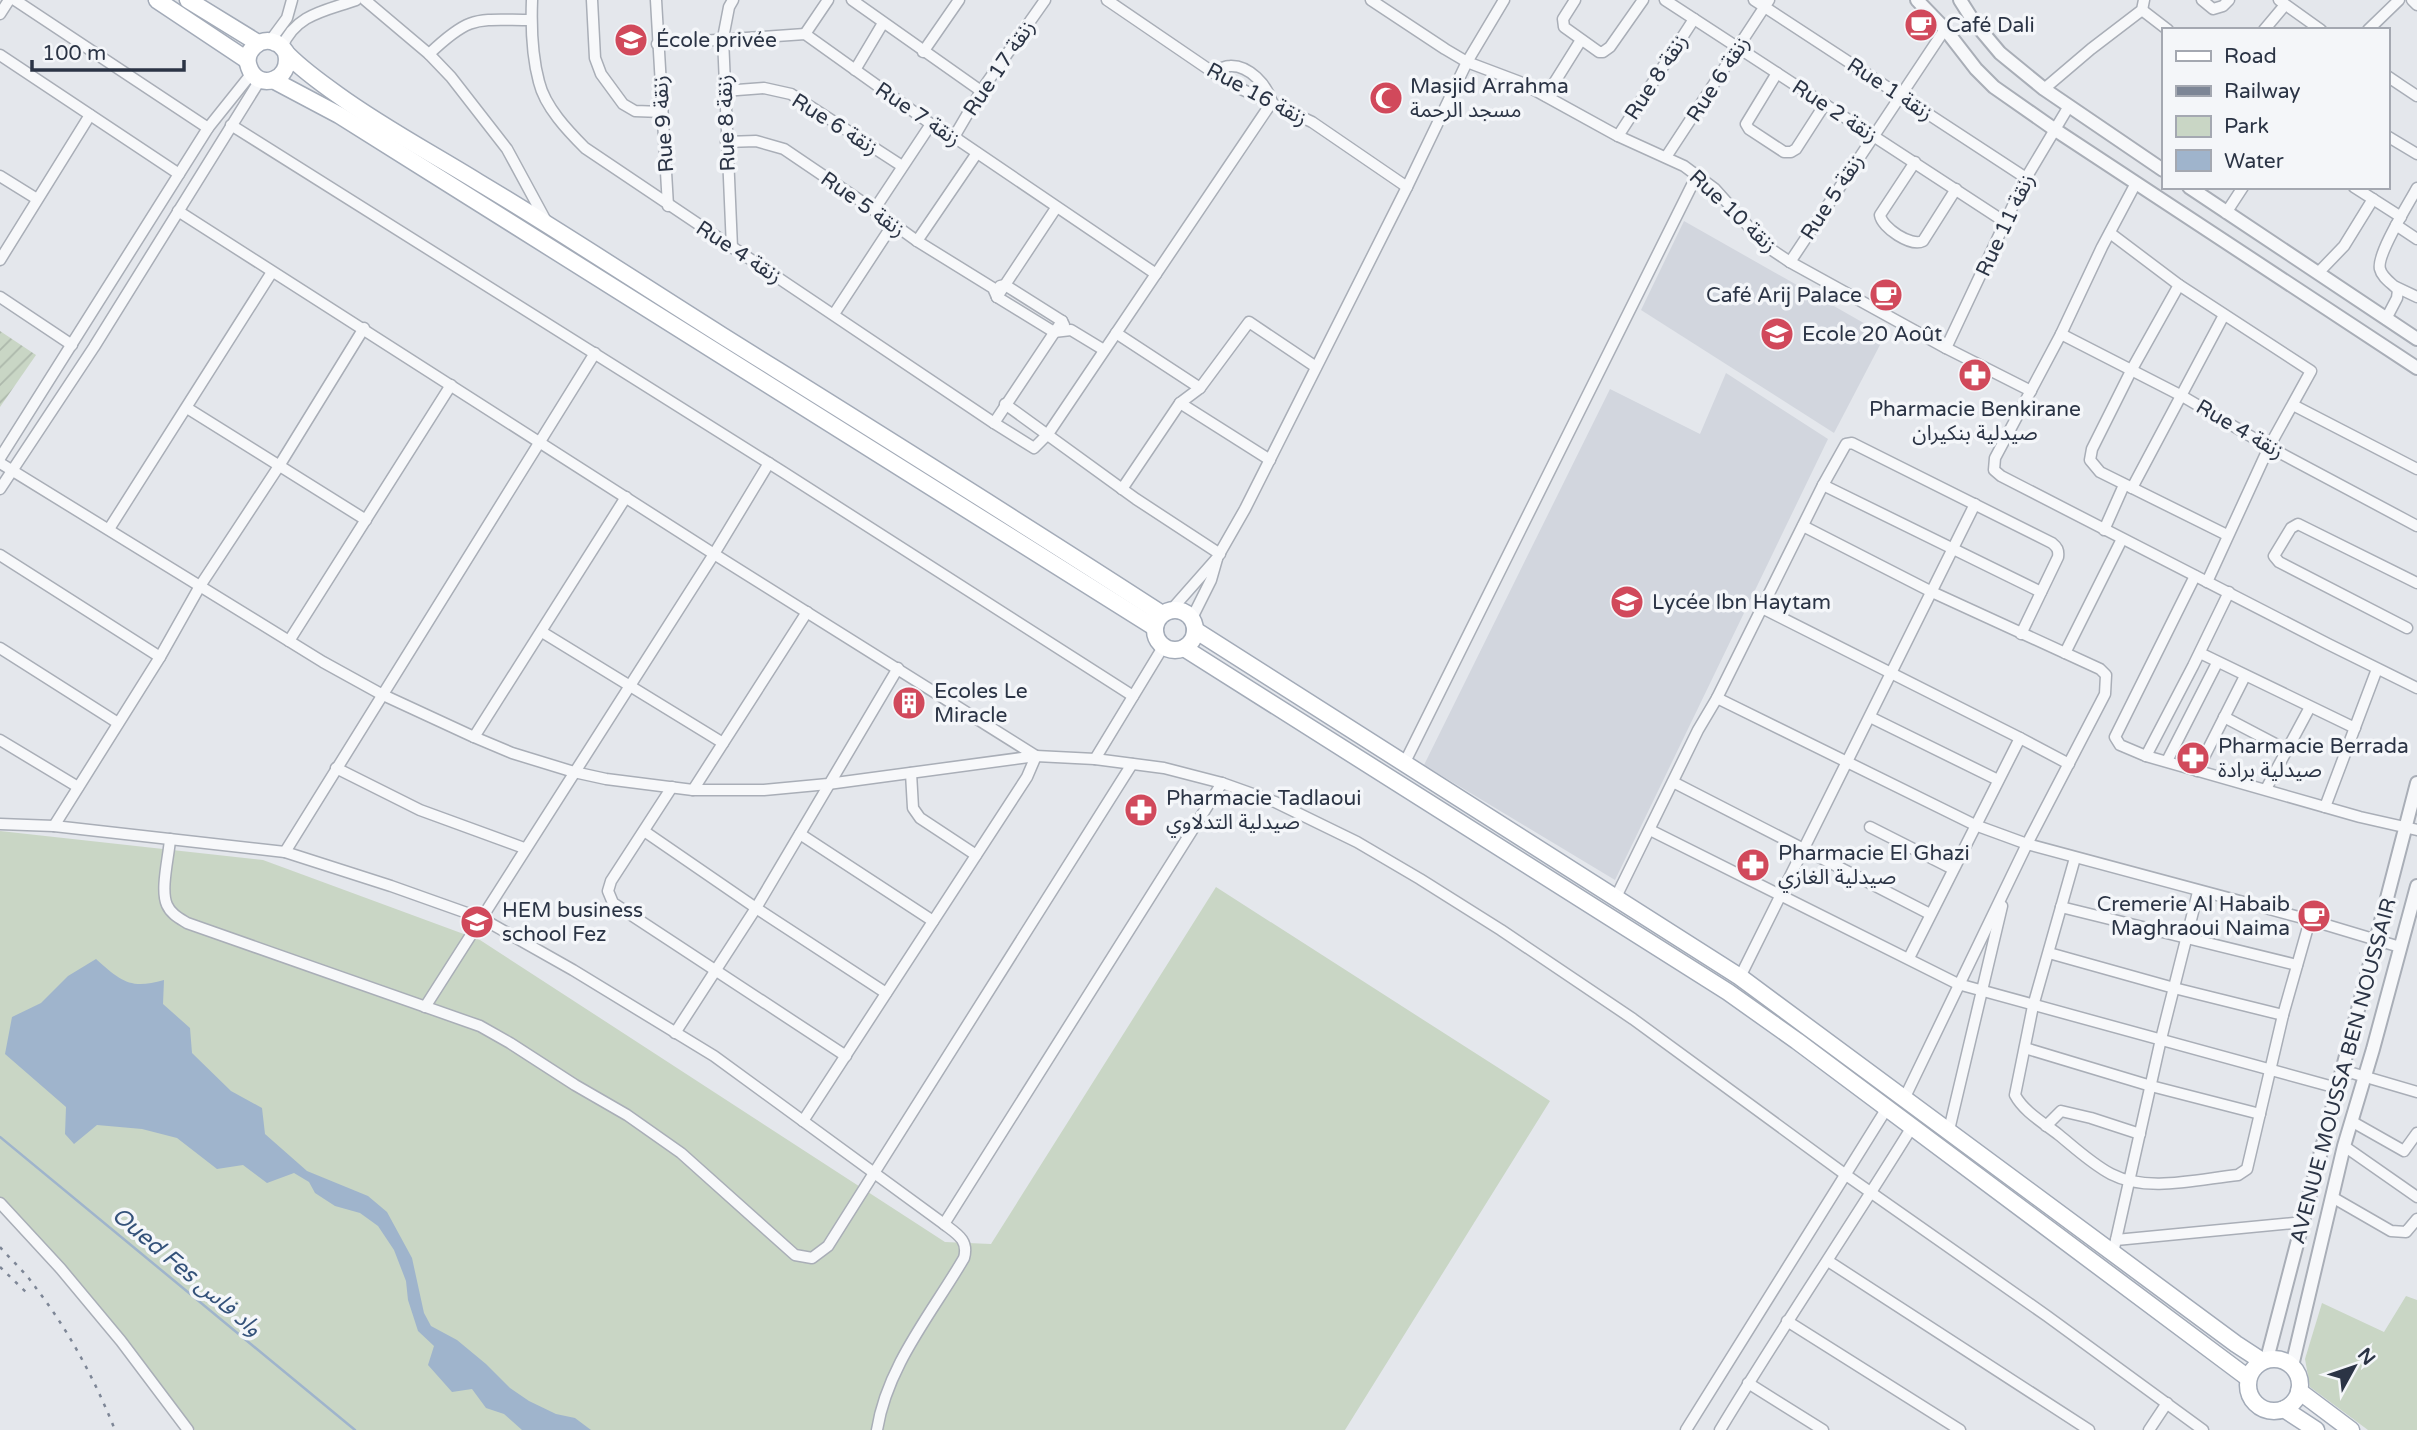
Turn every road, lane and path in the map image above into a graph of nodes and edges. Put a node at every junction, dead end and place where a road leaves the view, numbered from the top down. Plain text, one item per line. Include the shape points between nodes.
1 (9, 0) edge
2 (15, 0) edge
3 (157, 0) edge
4 (188, 0) edge
5 (292, 0) edge
6 (356, 0) edge
7 (365, 0) edge
8 (532, 0) edge
9 (592, 0) edge
10 (656, 0) edge
11 (733, 0) edge
12 (828, 0) edge
13 (852, 0) edge
14 (959, 0) edge
15 (1045, 0) edge
16 (1107, 0) edge
17 (1371, 0) edge
18 (1504, 0) edge
19 (1575, 0) edge
20 (1643, 0) edge
21 (1665, 0) edge
22 (1754, 0) edge
23 (1917, 0) edge
24 (1960, 0) edge
25 (2202, 0) edge
26 (2229, 0) edge
27 (2297, 0) edge
28 (2399, 0) edge
29 (2412, 0) edge
30 (2282, 2) edge
31 (1767, 4) edge
32 (2143, 5) edge
33 (2417, 5) edge
34 (0, 14) edge
35 (2299, 14) junction
36 (1694, 19) junction
37 (531, 20) junction
38 (883, 23) junction
39 (2166, 28) edge
40 (2265, 28) edge
41 (2317, 28) edge
42 (2370, 28) edge
43 (1945, 29) junction
44 (804, 34) junction
45 (723, 38) junction
46 (1581, 40) junction
47 (657, 44) junction
48 (274, 46) junction
49 (1738, 48) junction
50 (923, 52) junction
51 (429, 54) junction
52 (0, 55) edge
53 (1467, 62) junction
54 (855, 70) junction
55 (1214, 73) junction
56 (1777, 73) junction
57 (258, 74) junction
58 (2389, 77) edge
59 (2044, 89) junction
60 (724, 91) junction
61 (981, 91) junction
62 (1900, 95) junction
63 (1546, 96) junction
64 (2417, 96) edge
65 (1272, 102) junction
66 (1825, 104) junction
67 (2069, 106) junction
68 (662, 112) junction
69 (90, 115) junction
70 (931, 124) junction
71 (231, 125) junction
72 (208, 128) junction
73 (2054, 130) junction
74 (1873, 135) junction
75 (1618, 136) junction
76 (954, 137) junction
77 (2389, 137) edge
78 (726, 142) junction
79 (977, 153) junction
80 (2417, 154) edge
81 (1666, 157) junction
82 (1915, 162) junction
83 (902, 166) junction
84 (2162, 169) edge
85 (179, 174) junction
86 (1697, 175) junction
87 (0, 176) edge
88 (2026, 177) junction
89 (2136, 183) junction
90 (1407, 187) junction
91 (2417, 188) edge
92 (1956, 189) junction
93 (2192, 189) edge
94 (2242, 189) edge
95 (2357, 189) edge
96 (37, 199) junction
97 (2373, 199) junction
98 (668, 206) junction
99 (1056, 208) junction
100 (874, 209) junction
101 (178, 211) junction
102 (2226, 213) junction
103 (2399, 221) junction
104 (2005, 222) junction
105 (548, 224) junction
106 (892, 224) junction
107 (2110, 233) junction
108 (2417, 239) edge
109 (917, 241) junction
110 (732, 248) junction
111 (0, 260) edge
112 (1790, 262) junction
113 (272, 272) junction
114 (1156, 274) junction
115 (2318, 274) junction
116 (1005, 285) junction
117 (2179, 285) junction
118 (2396, 287) junction
119 (995, 293) junction
120 (0, 297) edge
121 (2417, 297) edge
122 (834, 314) junction
123 (2224, 315) junction
124 (2386, 319) junction
125 (1064, 325) junction
126 (363, 328) junction
127 (1054, 332) junction
128 (1116, 333) junction
129 (2061, 334) junction
130 (2417, 339) edge
131 (72, 345) junction
132 (1946, 348) junction
133 (1104, 350) junction
134 (595, 353) junction
135 (1316, 367) junction
136 (2417, 368) edge
137 (2132, 369) junction
138 (451, 384) junction
139 (1200, 388) junction
140 (2031, 391) junction
141 (2182, 396) junction
142 (1180, 403) junction
143 (1005, 404) junction
144 (2293, 405) junction
145 (187, 408) junction
146 (994, 423) junction
147 (1048, 434) junction
148 (540, 442) junction
149 (2269, 447) junction
150 (0, 460) edge
151 (1269, 460) junction
152 (769, 463) junction
153 (279, 466) junction
154 (2417, 469) edge
155 (12, 470) junction
156 (1824, 485) junction
157 (2128, 486) junction
158 (0, 489) edge
159 (1122, 489) junction
160 (626, 497) junction
161 (1975, 504) junction
162 (366, 520) junction
163 (1802, 526) junction
164 (2417, 526) edge
165 (109, 529) junction
166 (2104, 530) junction
167 (2227, 535) junction
168 (2122, 539) junction
169 (1954, 548) junction
170 (713, 554) junction
171 (0, 555) edge
172 (1218, 556) junction
173 (2196, 576) junction
174 (2207, 582) junction
175 (2417, 583) edge
176 (200, 586) junction
177 (1932, 592) junction
178 (2041, 592) junction
179 (2229, 592) junction
180 (1762, 608) junction
181 (807, 612) junction
182 (1163, 617) junction
183 (1193, 624) junction
184 (2407, 628) dead end
185 (542, 632) junction
186 (2021, 634) junction
187 (289, 641) junction
188 (1163, 647) junction
189 (0, 648) edge
190 (1184, 648) junction
191 (2065, 653) junction
192 (2200, 653) junction
193 (160, 657) junction
194 (2217, 663) junction
195 (898, 668) junction
196 (2377, 669) junction
197 (1892, 674) junction
198 (2245, 676) junction
199 (630, 685) junction
200 (2417, 688) edge
201 (381, 694) junction
202 (1133, 696) junction
203 (1717, 698) junction
204 (2310, 707) junction
205 (1870, 717) junction
206 (2224, 717) junction
207 (118, 723) junction
208 (2355, 728) junction
209 (474, 737) junction
210 (2020, 737) junction
211 (0, 740) edge
212 (723, 743) junction
213 (2287, 750) junction
214 (1036, 756) junction
215 (2146, 756) junction
216 (1095, 759) junction
217 (2167, 761) junction
218 (1847, 763) junction
219 (1132, 764) junction
220 (1404, 764) junction
221 (2069, 764) junction
222 (336, 768) junction
223 (2197, 771) junction
224 (574, 772) junction
225 (911, 773) junction
226 (1998, 780) junction
227 (1673, 782) junction
228 (1222, 783) junction
229 (2417, 783) edge
230 (828, 784) junction
231 (78, 788) junction
232 (672, 788) junction
233 (2266, 789) junction
234 (694, 790) junction
235 (2325, 807) junction
236 (0, 824) edge
237 (1975, 825) junction
238 (54, 826) junction
239 (1870, 827) dead end
240 (2411, 829) edge
241 (1650, 830) junction
242 (644, 831) junction
243 (800, 834) junction
244 (170, 839) junction
245 (2027, 844) junction
246 (524, 848) junction
247 (1804, 850) junction
248 (285, 852) junction
249 (976, 855) junction
250 (2074, 858) junction
251 (1953, 869) junction
252 (2417, 886) edge
253 (2005, 891) junction
254 (2198, 892) junction
255 (1781, 895) junction
256 (1616, 897) junction
257 (2061, 907) junction
258 (756, 908) junction
259 (1930, 914) junction
260 (481, 918) junction
261 (2310, 920) junction
262 (933, 921) junction
263 (2185, 939) junction
264 (2377, 941) junction
265 (2400, 947) junction
266 (2049, 953) junction
267 (1909, 958) junction
268 (2297, 965) junction
269 (715, 971) junction
270 (1740, 977) junction
271 (1958, 984) junction
272 (2174, 988) junction
273 (1983, 992) junction
274 (887, 993) junction
275 (2033, 1006) junction
276 (425, 1007) junction
277 (2283, 1015) junction
278 (675, 1033) junction
279 (2161, 1039) junction
280 (2025, 1048) junction
281 (846, 1056) junction
282 (2271, 1070) junction
283 (2342, 1070) junction
284 (2365, 1077) junction
285 (2151, 1086) junction
286 (2337, 1088) junction
287 (2417, 1092) edge
288 (1905, 1097) junction
289 (1887, 1108) junction
290 (2260, 1114) junction
291 (803, 1121) junction
292 (2351, 1121) junction
293 (2046, 1126) junction
294 (1912, 1127) junction
295 (1949, 1130) junction
296 (2417, 1133) edge
297 (2140, 1134) junction
298 (2344, 1146) junction
299 (873, 1173) junction
300 (1846, 1175) junction
301 (2130, 1181) junction
302 (1871, 1193) junction
303 (2332, 1196) junction
304 (2417, 1197) edge
305 (0, 1203) edge
306 (2417, 1219) edge
307 (2304, 1222) junction
308 (944, 1224) junction
309 (2115, 1246) junction
310 (1828, 1261) junction
311 (1787, 1321) junction
312 (2264, 1360) junction
313 (2292, 1366) junction
314 (2248, 1378) junction
315 (1748, 1383) junction
316 (2299, 1391) junction
317 (2166, 1403) junction
318 (2284, 1409) junction
319 (188, 1430) edge
320 (877, 1430) edge
321 (1686, 1430) edge
322 (1720, 1430) edge
323 (1823, 1430) edge
324 (1959, 1430) edge
325 (2089, 1430) edge
326 (2149, 1430) edge
327 (2203, 1430) edge
328 (2316, 1430) edge
329 (2351, 1430) edge

1 - 34 street
2 - 72 street
3 - 57 main road
4 - 48 main road
5 - 48 street
6 - 48 street via 300,21
7 - 51 street
8 - 37 street, Rue 4 زنقة
9 - 68 street via 595,58 601,74 623,104 635,111
10 - 47 street, Rue 9 زنقة
11 - 45 street, Rue 8 زنقة
12 - 44 street
13 - 38 street
14 - 50 street
15 - 61 street, Rue 17 زنقة
16 - 55 street, Rue 16 زنقة
17 - 53 street, Rue 10 زنقة
18 - 53 street
19 - 46 street via 1562,23
20 - 46 street via 1606,50 1599,52
21 - 36 street, Rue 2 زنقة
22 - 31 street, Rue 1 زنقة
23 - 43 street
24 - 59 street via 2000,53
25 - 26 street via 2213,9
27 - 35 street
28 - 42 street
29 - 33 street
30 - 35 street
30 - 40 street
31 - 49 street, Rue 6 زنقة
31 - 62 street, Rue 1 زنقة
32 - 39 street
32 - 59 street
35 - 41 street
36 - 49 street, Rue 2 زنقة
36 - 75 street, Rue 8 زنقة
37 - 51 street via 465,24
37 - 98 street, Rue 4 زنقة via 539,83 564,125 586,149
38 - 50 street
38 - 54 street
43 - 62 street, Rue 5 زنقة
43 - 73 street via 1994,87
44 - 45 street
44 - 54 street, Rue 7 زنقة
45 - 47 street
45 - 60 street, Rue 8 زنقة
46 - 63 street
47 - 68 street, Rue 9 زنقة
48 - 57 main road via 249,54
48 - 57 main road via 288,60 284,73
48 - 105 main road via 346,101
49 - 56 street, Rue 2 زنقة
49 - 81 street, Rue 6 زنقة
50 - 61 street
51 - 105 street via 507,149
52 - 69 street
53 - 63 street, Rue 10 زنقة
53 - 90 street
54 - 70 street, Rue 7 زنقة
55 - 65 street, Rue 16 زنقة
55 - 65 street via 1231,66 1241,69 1260,80
56 - 66 street, Rue 2 زنقة
56 - 66 street via 1746,124 1749,130 1791,152
57 - 71 street
57 - 72 street
57 - 182 main road via 339,115
58 - 64 street
59 - 67 street
60 - 78 street, Rue 8 زنقة
60 - 83 street, Rue 6 زنقة via 764,88 791,94
61 - 76 street, Rue 17 زنقة
62 - 74 street, Rue 5 زنقة
62 - 88 street, Rue 1 زنقة
63 - 75 street, Rue 10 زنقة
65 - 90 street, Rue 16 زنقة via 1311,122
65 - 114 street
66 - 74 street, Rue 2 زنقة
67 - 73 street, Rue 11 زنقة
67 - 84 street
68 - 98 street, Rue 9 زنقة
69 - 85 street
69 - 96 street
70 - 76 street, Rue 7 زنقة
70 - 83 street
71 - 101 street
71 - 134 street
72 - 85 street
73 - 88 street, Rue 11 زنقة
73 - 89 street
74 - 82 street, Rue 2 زنقة
74 - 112 street, Rue 5 زنقة
75 - 81 street, Rue 10 زنقة
76 - 79 street, Rue 7 زنقة
77 - 80 street
78 - 100 street, Rue 5 زنقة via 756,141 784,149
78 - 110 street, Rue 8 زنقة
79 - 99 street, Rue 7 زنقة
79 - 109 street
81 - 86 street, Rue 10 زنقة
82 - 92 street, Rue 2 زنقة
82 - 92 street via 1880,215 1884,225 1911,243 1923,241
83 - 100 street
85 - 131 street
86 - 112 street, Rue 10 زنقة via 1756,236
86 - 220 street
87 - 96 street
88 - 104 street, Rue 11 زنقة
89 - 107 street
89 - 136 street
90 - 135 street
91 - 103 street
92 - 104 street, Rue 2 زنقة
93 - 102 street
94 - 102 street
95 - 97 street
96 - 111 street
97 - 103 street
97 - 115 street via 2344,246
98 - 110 street, Rue 4 زنقة
99 - 114 street, Rue 7 زنقة
99 - 116 street
100 - 106 street, Rue 5 زنقة
101 - 113 street
101 - 155 street
102 - 115 street
103 - 108 street
103 - 118 street via 2379,268
104 - 132 street, Rue 11 زنقة
105 - 182 main road
106 - 109 street, Rue 5 زنقة
106 - 122 street
107 - 117 street
107 - 129 street
109 - 119 street, Rue 5 زنقة
110 - 122 street, Rue 4 زنقة
112 - 132 street, Rue 10 زنقة
113 - 126 street
113 - 145 street
114 - 128 street
115 - 124 street
116 - 119 street
116 - 125 street
117 - 123 street
117 - 137 street
118 - 121 street
118 - 124 street via 2397,298
119 - 127 street, Rue 5 زنقة
120 - 131 street
122 - 146 street, Rue 4 زنقة
123 - 141 street
123 - 144 street via 2311,371
124 - 130 street
125 - 127 street
125 - 133 street
126 - 138 street
126 - 153 street
127 - 143 street
128 - 133 street
128 - 139 street
129 - 137 street, Rue 4 زنقة
129 - 140 street
131 - 150 street
132 - 140 street, Rue 10 زنقة
133 - 147 street
134 - 148 street
134 - 152 street
135 - 139 street via 1249,322
135 - 151 street
137 - 141 street, Rue 4 زنقة
137 - 157 street via 2090,460 2100,472
138 - 148 street
138 - 162 street
139 - 142 street
140 - 166 street via 1995,457 1994,470
141 - 149 street, Rue 4 زنقة
141 - 157 street
142 - 151 street
142 - 159 street
143 - 146 street
143 - 147 street
144 - 149 street
144 - 154 street
145 - 153 street
145 - 165 street
146 - 147 street, Rue 4 زنقة via 1030,446 1037,447
147 - 159 street
148 - 160 street
148 - 201 street
149 - 164 street, Rue 4 زنقة
149 - 167 street
150 - 155 street
151 - 172 street
152 - 170 street
152 - 202 street
153 - 162 street
153 - 176 street
155 - 158 street
155 - 165 street
156 - 161 street via 1843,447 1852,443
156 - 163 street
156 - 169 street
157 - 166 street
157 - 167 street
159 - 172 street
160 - 170 street
160 - 185 street
161 - 169 street
161 - 178 street via 2057,547 2058,557
162 - 187 street
163 - 177 street
163 - 180 street
165 - 176 street
166 - 168 street
167 - 174 street
168 - 173 street
168 - 191 street
169 - 177 street
169 - 178 street
170 - 181 street
170 - 199 street
171 - 193 street
172 - 182 street
172 - 183 street
173 - 174 street
173 - 215 street via 2115,737 2120,745
174 - 179 street
175 - 184 street via 2298,524 2274,556
176 - 187 street
176 - 193 street
177 - 186 street
177 - 197 street
178 - 186 street
179 - 192 street
179 - 196 street
180 - 197 street
180 - 203 street
181 - 195 street
181 - 212 street
182 - 183 main road via 1183,611
182 - 188 main road via 1154,635
183 - 190 main road via 1190,643
183 - 220 main road
185 - 199 street
185 - 209 street
186 - 191 street
187 - 201 street
188 - 190 main road
188 - 202 street
189 - 207 street
190 - 289 main road via 1668,952
191 - 221 street via 2100,669 2107,683
192 - 194 street
192 - 215 street
193 - 207 street
194 - 198 street
194 - 217 street
195 - 214 street
195 - 230 street
196 - 200 street
196 - 208 street
197 - 205 street
197 - 210 street
198 - 204 street
198 - 206 street
199 - 212 street
199 - 224 street
201 - 209 street
201 - 222 street
202 - 216 street
203 - 218 street
203 - 227 street
204 - 208 street
204 - 213 street
205 - 218 street
205 - 226 street
206 - 213 street
206 - 223 street
207 - 231 street
208 - 235 street
209 - 224 street
210 - 221 street
210 - 226 street
211 - 231 street
212 - 234 street
213 - 233 street
214 - 216 street
214 - 225 street
214 - 249 street
215 - 217 street
216 - 219 street
217 - 223 street
218 - 237 street
218 - 247 street
219 - 228 street
219 - 299 street
220 - 256 main road
221 - 245 street
222 - 246 street via 420,810
222 - 248 street
223 - 233 street
224 - 232 street
224 - 246 street
225 - 230 street
225 - 249 street via 913,808 920,818
226 - 237 street
227 - 241 street
227 - 247 street
228 - 300 street via 1275,802 1357,842 1502,930 1633,1019
228 - 308 street
229 - 240 street, AVENUE MOUSSA BEN NOUSSAIR
230 - 234 street
230 - 243 street
231 - 238 street
232 - 234 street
232 - 242 street
233 - 235 street
235 - 240 street
236 - 238 street
237 - 245 street
237 - 251 street
238 - 244 street
239 - 251 street
240 - 264 street, AVENUE MOUSSA BEN NOUSSAIR
241 - 255 street
241 - 256 street
242 - 258 street
242 - 269 street via 611,881 608,891 613,902
243 - 258 street
243 - 262 street
244 - 248 street
244 - 276 street via 164,895 175,916
245 - 250 street
245 - 253 street
246 - 260 street
247 - 255 street
247 - 259 street
248 - 260 street
249 - 262 street
250 - 254 street
250 - 257 street
251 - 259 street
252 - 265 street, AVENUE MOUSSA BEN NOUSSAIR
253 - 271 street
253 - 273 street
254 - 261 street
254 - 263 street
255 - 267 street
255 - 270 street
256 - 270 main road
257 - 263 street
257 - 266 street
258 - 269 street
258 - 274 street
259 - 267 street
260 - 276 street
260 - 278 street
261 - 264 street
261 - 268 street
262 - 274 street
263 - 268 street
263 - 272 street
264 - 265 street
264 - 283 street, AVENUE MOUSSA BEN NOUSSAIR
265 - 284 street, AVENUE MOUSSA BEN NOUSSAIR
266 - 272 street
266 - 275 street
267 - 271 street
268 - 277 street
269 - 278 street
269 - 281 street
270 - 288 main road
271 - 273 street
271 - 288 street
272 - 277 street
272 - 279 street
273 - 275 street
273 - 295 street
274 - 281 street
275 - 279 street
275 - 280 street
276 - 299 street via 480,1026 627,1115 681,1153 795,1255 812,1258 823,1252
277 - 282 street
278 - 291 street
279 - 282 street
279 - 285 street
280 - 285 street
280 - 293 street via 2015,1095
281 - 291 street
282 - 286 street
282 - 290 street
283 - 284 street
283 - 286 street, AVENUE MOUSSA BEN NOUSSAIR
284 - 287 street
284 - 292 street, AVENUE MOUSSA BEN NOUSSAIR
285 - 290 street
285 - 297 street
286 - 307 street, AVENUE MOUSSA BEN NOUSSAIR
288 - 295 main road
289 - 294 main road
289 - 300 street
290 - 301 street via 2247,1169 2238,1175 2176,1182
291 - 299 street
292 - 296 street via 2404,1151
292 - 298 street, AVENUE MOUSSA BEN NOUSSAIR
293 - 297 street via 2061,1111
293 - 301 street via 2110,1174
294 - 302 street
294 - 314 main road
295 - 309 main road
297 - 301 street
298 - 303 street, AVENUE MOUSSA BEN NOUSSAIR
298 - 304 street
299 - 308 street
300 - 302 street
300 - 321 street
301 - 309 street
302 - 310 street
302 - 317 street
303 - 306 street via 2391,1231 2406,1232
303 - 313 street, AVENUE MOUSSA BEN NOUSSAIR
305 - 319 street via 129,1351
307 - 309 street
307 - 312 street, AVENUE MOUSSA BEN NOUSSAIR
308 - 320 street via 963,1240 964,1258 893,1375
309 - 312 main road
310 - 311 street
310 - 325 street
311 - 315 street
311 - 324 street
312 - 313 main road
312 - 314 main road
313 - 316 main road
314 - 318 main road via 2256,1405 2265,1410
315 - 322 street
315 - 323 street
316 - 318 main road
316 - 329 main road
317 - 326 street
317 - 327 street
318 - 328 main road

